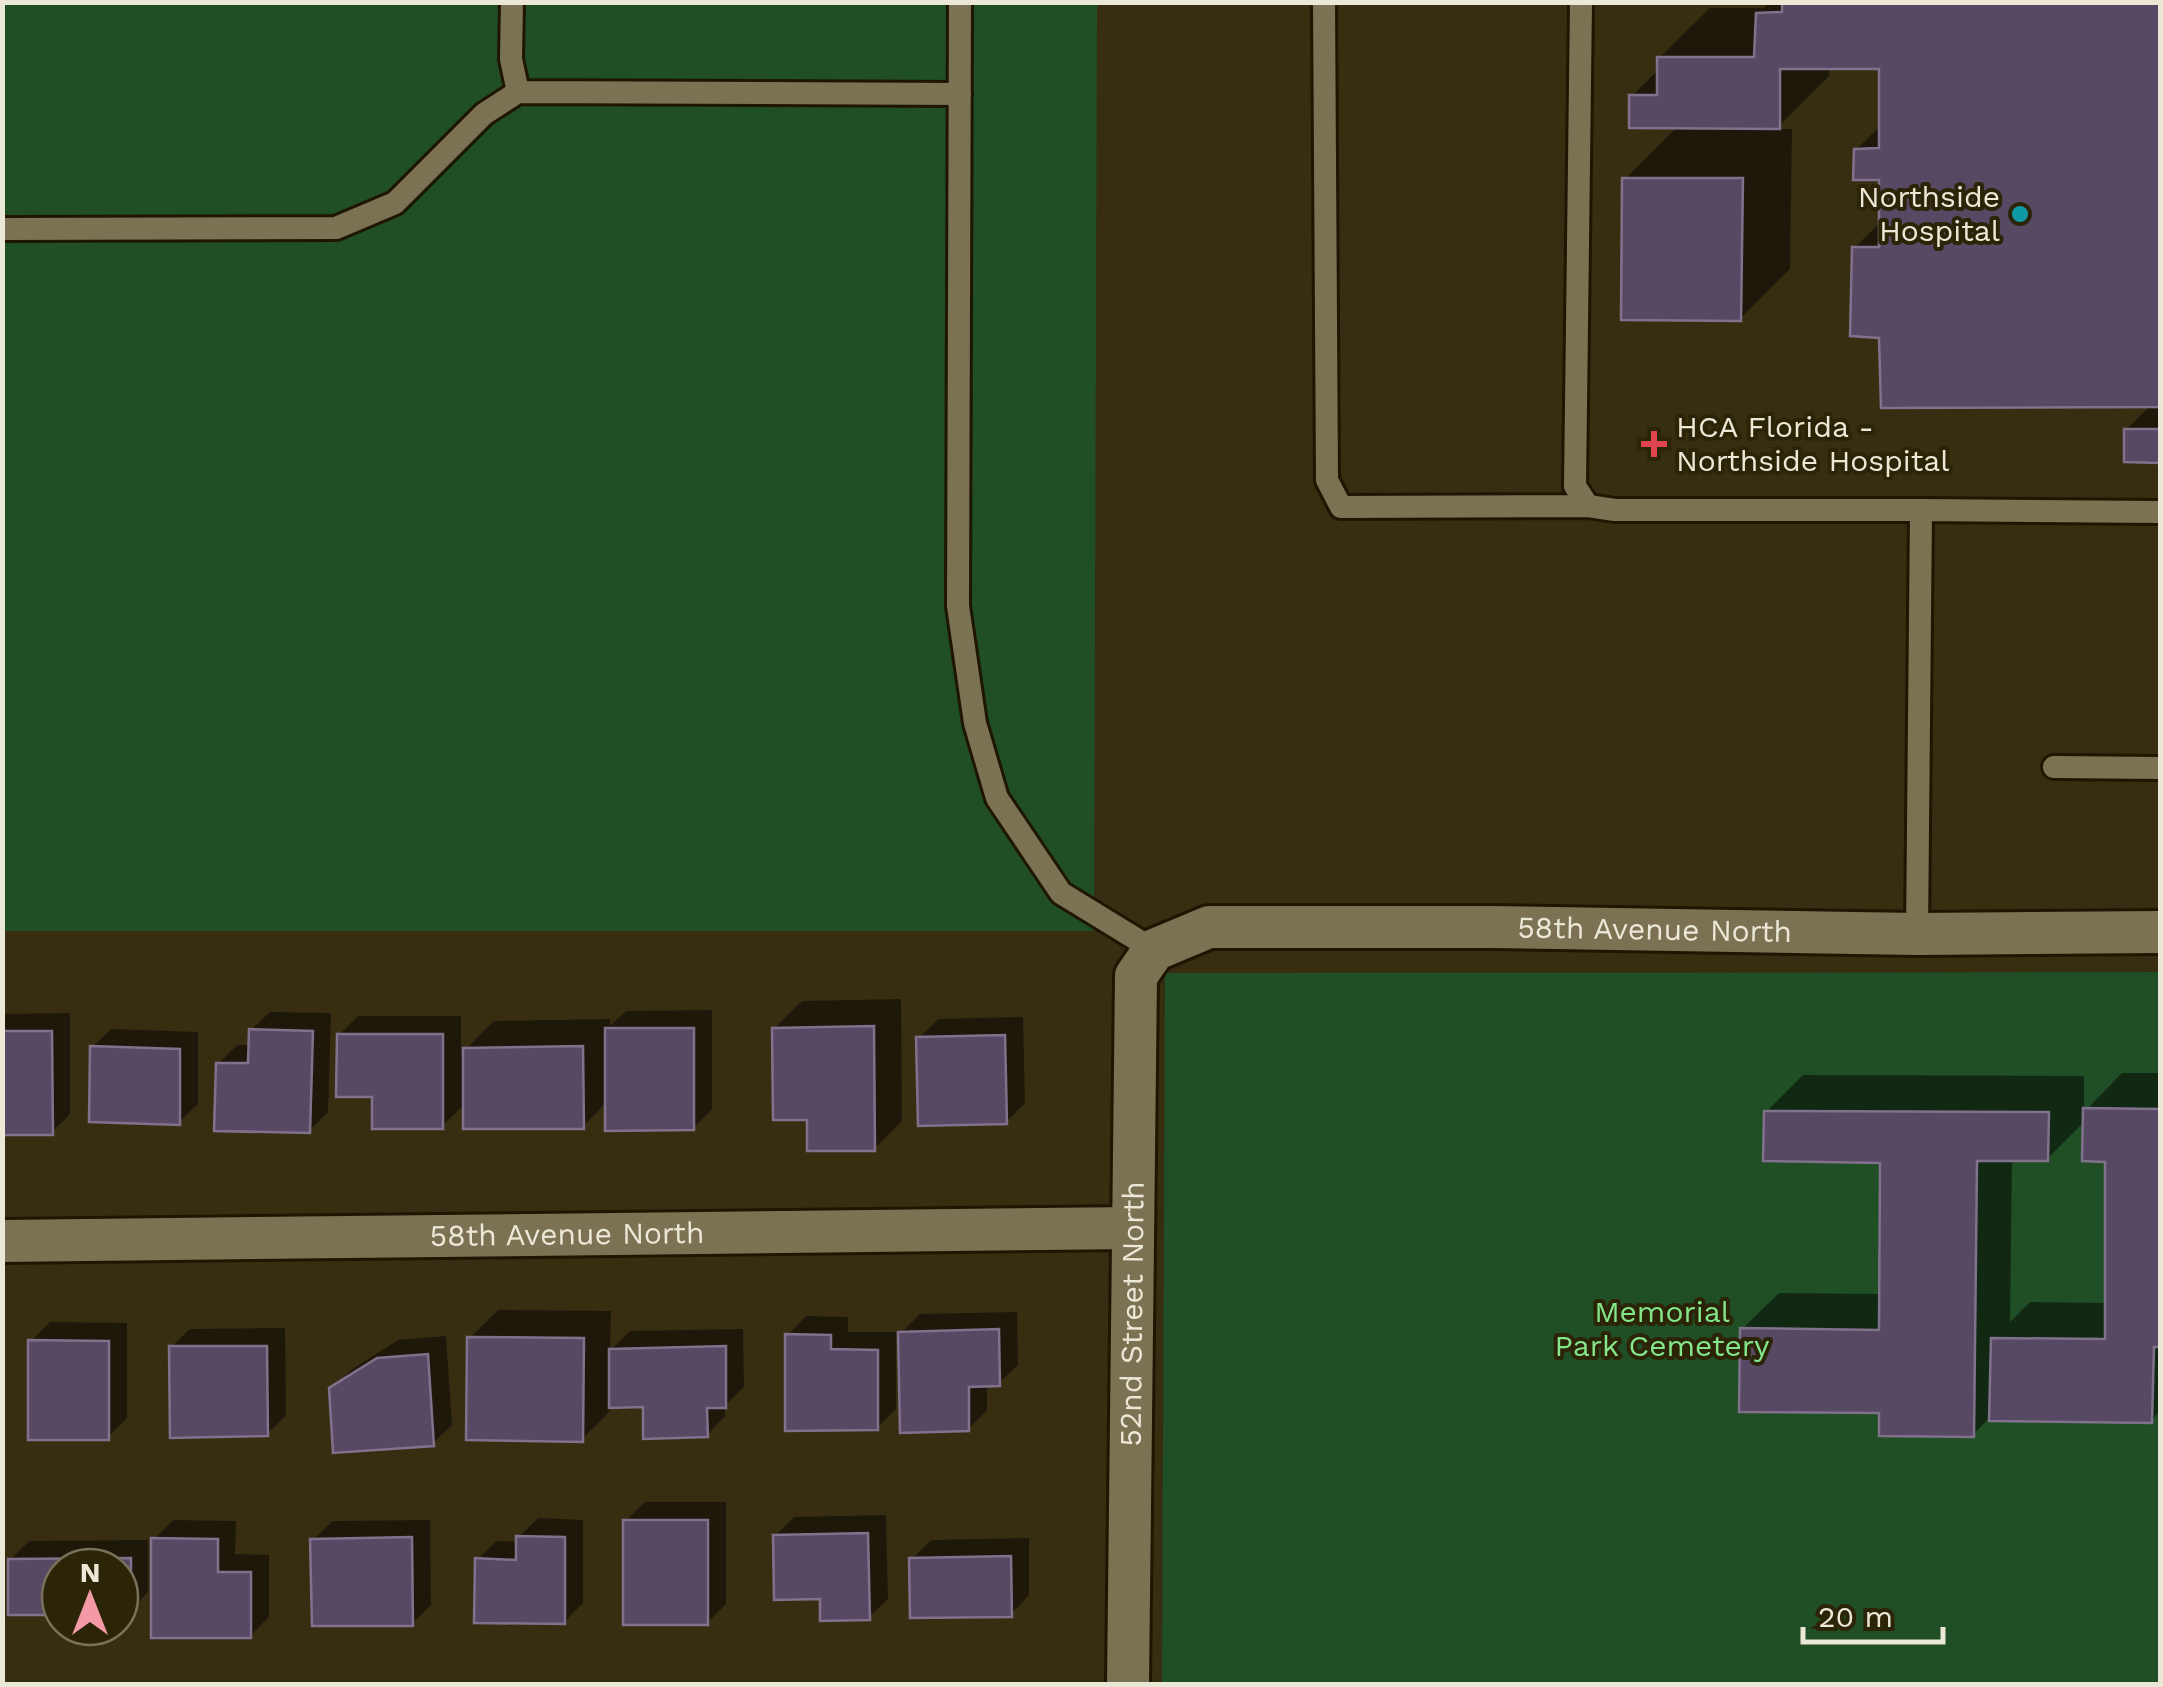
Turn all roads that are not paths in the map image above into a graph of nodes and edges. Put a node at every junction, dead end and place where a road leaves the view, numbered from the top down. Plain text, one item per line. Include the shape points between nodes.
1 (512, 2) edge
2 (960, 2) edge
3 (1324, 2) edge
4 (1580, 2) edge
5 (518, 92) junction
6 (960, 94) junction
7 (2, 229) edge
8 (1588, 506) junction
9 (1922, 510) junction
10 (2160, 512) edge
11 (2054, 767) dead end
12 (2160, 768) edge
13 (2160, 932) edge
14 (1917, 934) junction
15 (1154, 950) junction
16 (1132, 1228) junction
17 (2, 1242) edge
18 (1128, 1684) edge

1 - 5 lane
2 - 6 lane
3 - 8 lane via 1327,480 1341,507
4 - 8 lane via 1575,486
5 - 6 lane
5 - 7 lane via 484,114 395,203 336,228
6 - 15 lane via 958,606 975,723 997,798 1061,893
8 - 9 lane
9 - 10 lane
9 - 14 lane
11 - 12 lane
13 - 14 street, 58th Avenue North
14 - 15 street, 58th Avenue North via 1209,928
15 - 16 street, 52nd Street North via 1136,976
16 - 17 street, 58th Avenue North
16 - 18 street, 52nd Street North

